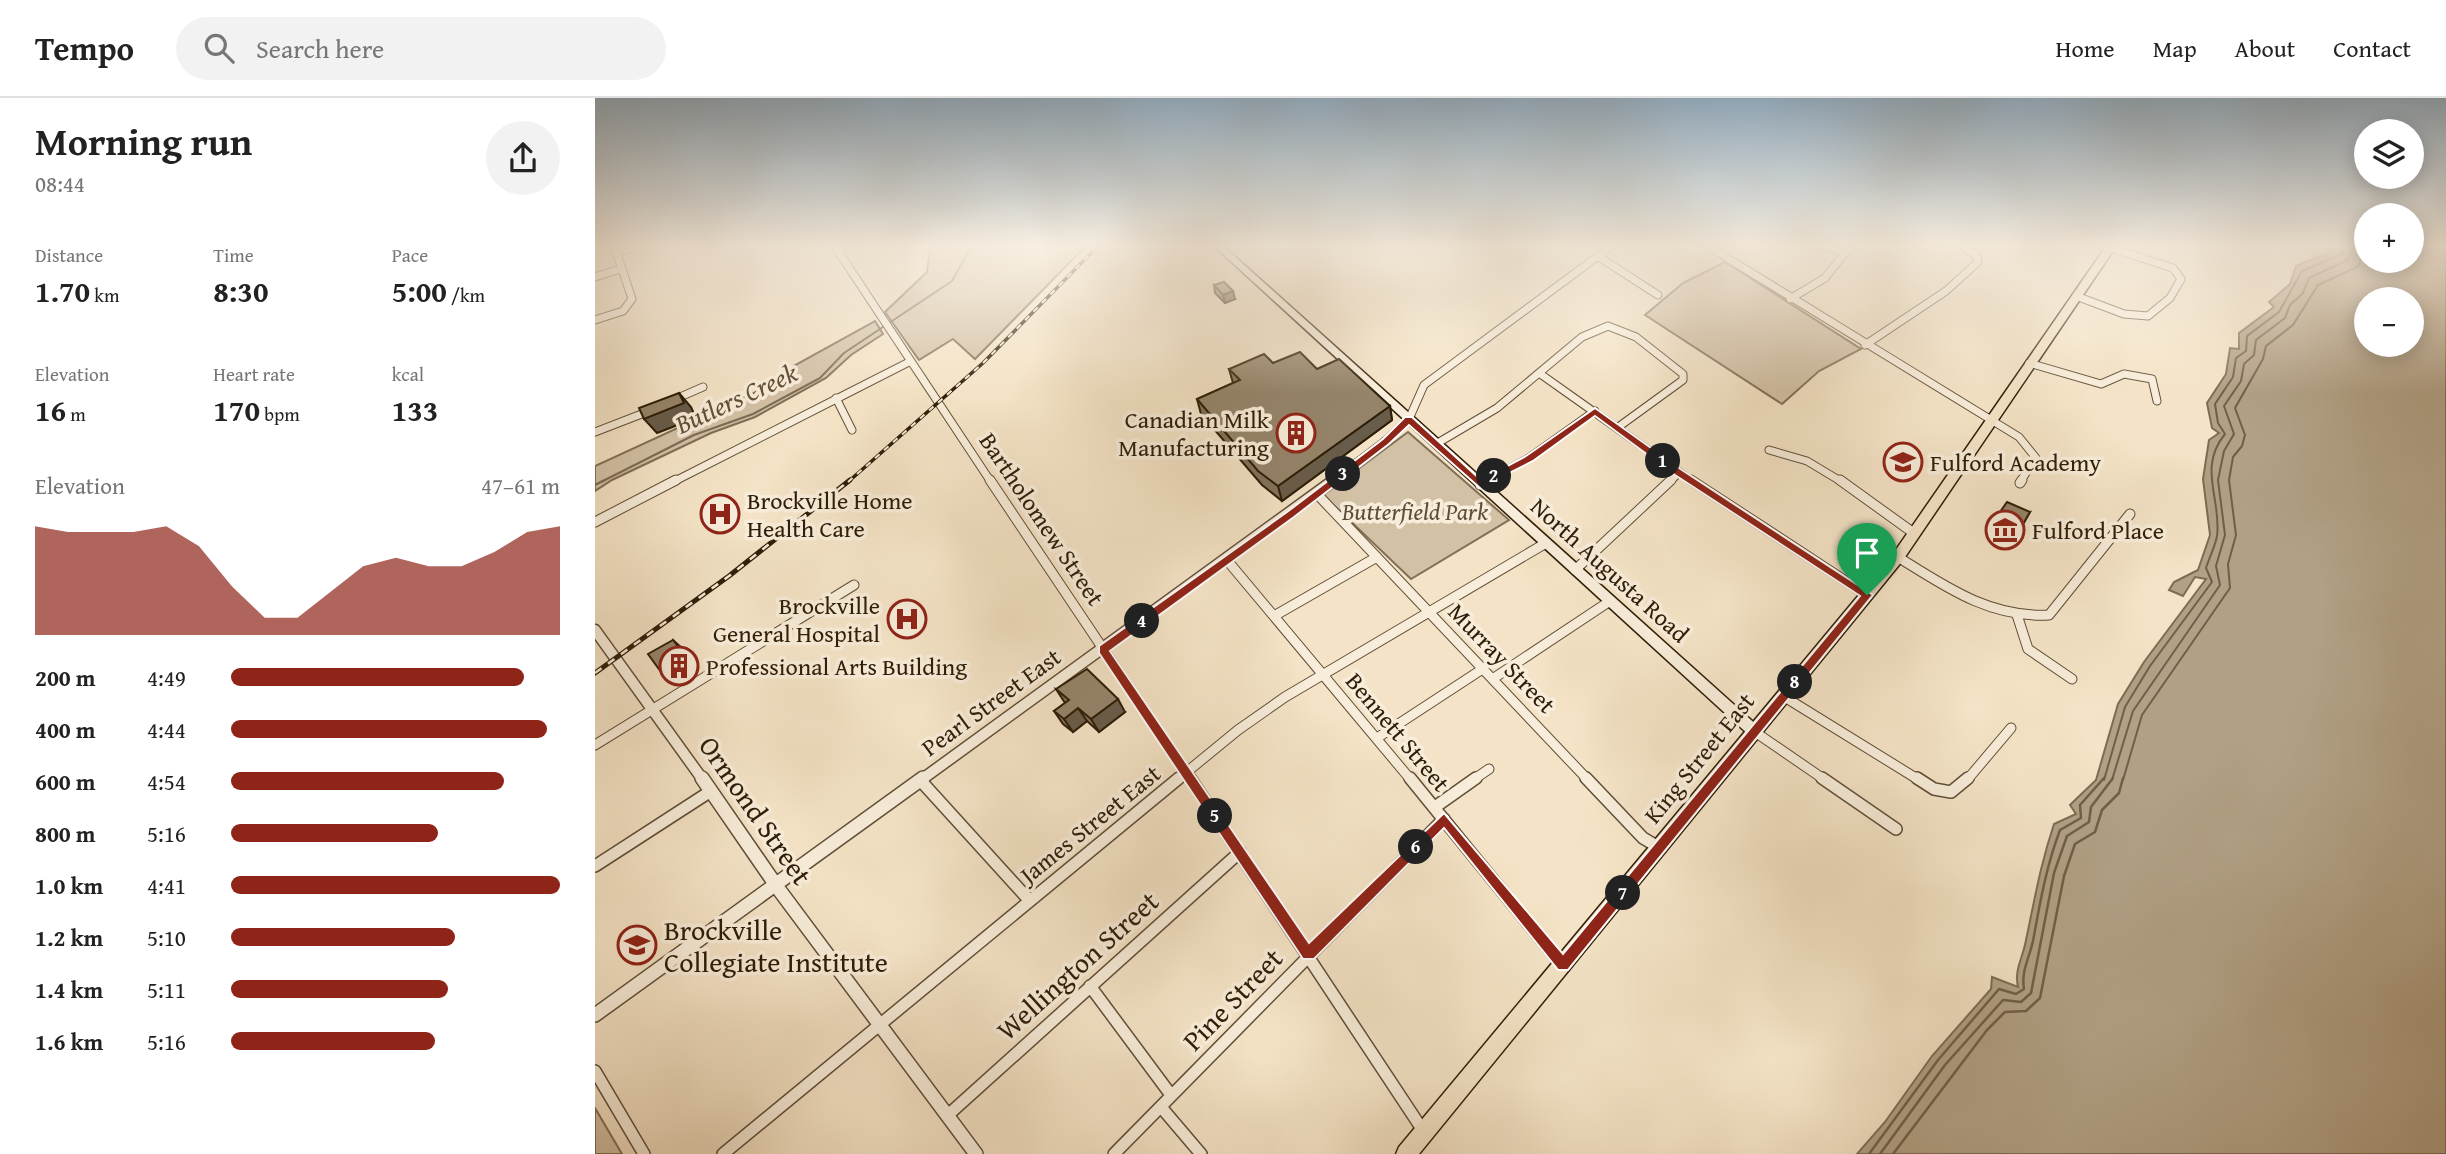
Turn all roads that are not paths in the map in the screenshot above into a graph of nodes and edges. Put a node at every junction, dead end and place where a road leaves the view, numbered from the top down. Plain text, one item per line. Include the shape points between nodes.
1 (630, 294) edge
2 (865, 294) edge
3 (1273, 294) edge
4 (1548, 294) edge
5 (1783, 294) edge
6 (1798, 294) edge
7 (1940, 294) edge
8 (2174, 294) edge
9 (2076, 296) joint
10 (1790, 299) junction
11 (595, 320) edge
12 (1865, 345) junction
13 (909, 362) junction
14 (2029, 363) junction
15 (1539, 373) junction
16 (703, 387) dead end
17 (837, 398) junction
18 (2157, 401) dead end
19 (1595, 411) junction
20 (1409, 419) junction
21 (1989, 420) junction
22 (1617, 428) junction
23 (852, 430) dead end
24 (595, 432) edge
25 (1436, 444) junction
26 (1769, 450) dead end
27 (1679, 472) junction
28 (2020, 483) dead end
29 (1480, 485) junction
30 (1317, 494) junction
31 (2130, 514) dead end
32 (595, 522) edge
33 (1915, 534) junction
34 (1546, 543) junction
35 (1377, 557) junction
36 (1898, 557) junction
37 (1226, 559) junction
38 (1575, 570) junction
39 (854, 585) dead end
40 (1867, 595) junction
41 (1610, 601) junction
42 (1429, 613) junction
43 (2017, 615) junction
44 (1274, 616) junction
45 (595, 629) edge
46 (1103, 649) junction
47 (1484, 668) junction
48 (1323, 675) junction
49 (1494, 678) junction
50 (2072, 679) dead end
51 (1783, 696) junction
52 (651, 709) junction
53 (2011, 728) dead end
54 (1755, 732) junction
55 (1377, 738) junction
56 (595, 745) edge
57 (1489, 769) dead end
58 (1185, 774) junction
59 (921, 781) junction
60 (711, 791) junction
61 (1435, 807) junction
62 (1444, 819) junction
63 (1896, 829) dead end
64 (1660, 848) junction
65 (1240, 852) junction
66 (595, 866) edge
67 (775, 884) junction
68 (1029, 900) junction
69 (1308, 954) junction
70 (1563, 965) junction
71 (1090, 986) junction
72 (595, 1015) edge
73 (878, 1026) junction
74 (595, 1071) edge
75 (1171, 1095) junction
76 (1161, 1107) junction
77 (948, 1115) junction
78 (1425, 1132) junction
79 (644, 1154) edge
80 (723, 1154) edge
81 (976, 1154) edge
82 (1114, 1154) edge
83 (1201, 1154) edge
84 (1406, 1154) edge

1 - 11 street via 630,304 623,311
2 - 13 street, Bartholomew Street
3 - 20 main road, North Augusta Road
4 - 20 street via 1424,385
5 - 10 street
6 - 10 street
7 - 12 street
8 - 9 street via 2149,318
9 - 14 main road, King Street East
10 - 12 street
12 - 21 street
13 - 17 street
13 - 46 street, Bartholomew Street
14 - 18 street via 2101,384 2124,374 2152,379
14 - 21 main road, King Street East
15 - 19 street
15 - 22 street via 1579,339 1608,326 1627,331 1683,374 1683,380
15 - 25 street via 1495,410
16 - 24 street
17 - 23 street
17 - 32 street
19 - 22 street
19 - 29 street via 1529,458
20 - 25 main road, North Augusta Road
20 - 30 street, Pearl Street East
21 - 28 street via 2019,437 2036,458
21 - 33 main road, King Street East
22 - 27 street
25 - 29 main road, North Augusta Road
26 - 33 street via 1787,451 1811,463
27 - 38 street
27 - 40 street
29 - 34 main road, North Augusta Road
30 - 35 street, Murray Street
30 - 37 street, Pearl Street East
31 - 43 street via 2049,615
33 - 36 main road, King Street East
34 - 38 main road, North Augusta Road
34 - 42 street, James Street East
35 - 42 street, Murray Street
35 - 44 street
36 - 40 main road, King Street East
36 - 43 street via 1977,606
37 - 44 street, Bennett Street
37 - 46 street, Pearl Street East
38 - 41 main road, North Augusta Road
39 - 52 street
40 - 51 main road, King Street East
41 - 49 street
41 - 54 main road, North Augusta Road
42 - 47 street, Murray Street
42 - 48 street, James Street East
43 - 50 street via 2028,649
44 - 48 street, Bennett Street
45 - 52 street, Ormond Street
46 - 58 street, Bartholomew Street
46 - 59 street, Pearl Street East
47 - 49 street, Murray Street
47 - 55 street
48 - 55 street, Bennett Street
48 - 58 street, James Street East via 1238,730
49 - 64 street, Murray Street via 1643,838
51 - 53 street via 1934,789 1951,792 1967,782
51 - 54 main road, King Street East
52 - 56 street
52 - 60 street, Ormond Street
54 - 63 street
54 - 64 main road, King Street East
55 - 61 street, Bennett Street
57 - 61 street
58 - 65 street, Bartholomew Street
58 - 68 street, James Street East
59 - 67 street, Pearl Street East
59 - 68 street
60 - 66 street
60 - 67 street, Ormond Street
61 - 62 street, Bennett Street
62 - 69 street, Pine Street
62 - 70 street, Bennett Street
64 - 70 main road, King Street East
65 - 69 street, Bartholomew Street
65 - 71 street, Wellington Street
67 - 72 street, Pearl Street East
67 - 73 street, Ormond Street
68 - 73 street, James Street East
69 - 75 street, Pine Street
69 - 78 street, Bartholomew Street
70 - 78 main road, King Street East
71 - 75 street
71 - 77 street, Wellington Street
73 - 77 street, Ormond Street
73 - 80 street, James Street East
74 - 79 street
75 - 76 street, Pine Street
76 - 82 street, Pine Street
76 - 83 street
77 - 81 street, Ormond Street
78 - 84 main road, King Street East

